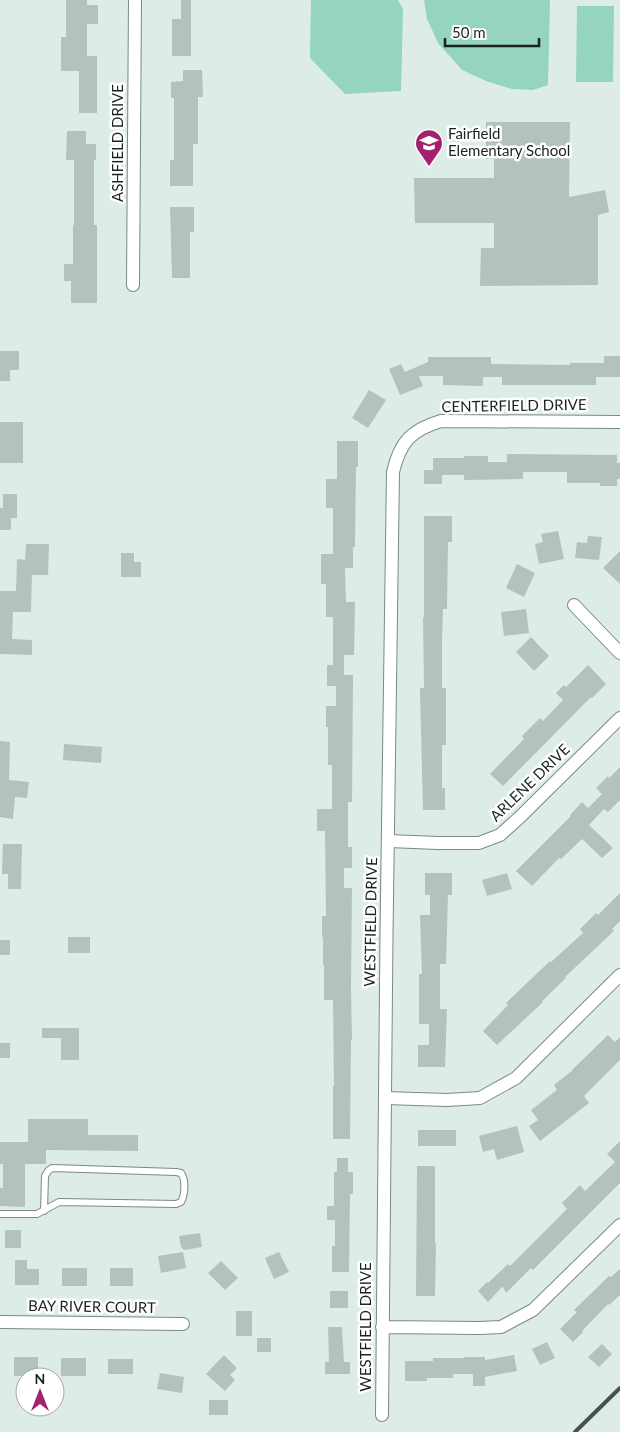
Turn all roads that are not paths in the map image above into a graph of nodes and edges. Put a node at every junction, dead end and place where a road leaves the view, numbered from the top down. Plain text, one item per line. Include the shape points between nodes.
1 (135, 0) edge
2 (133, 285) dead end
3 (620, 422) edge
4 (412, 435) joint
5 (574, 605) dead end
6 (620, 653) edge
7 (620, 718) edge
8 (389, 841) junction
9 (620, 975) edge
10 (385, 1098) junction
11 (44, 1211) junction
12 (0, 1214) edge
13 (620, 1225) edge
14 (0, 1322) edge
15 (183, 1324) dead end
16 (382, 1327) junction
17 (382, 1415) dead end

1 - 2 street, ASHFIELD DRIVE
3 - 4 street, CENTERFIELD DRIVE via 441,421
4 - 8 street, WESTFIELD DRIVE via 396,457 393,472
5 - 6 street
7 - 8 street, ARLENE DRIVE via 500,835 479,842
8 - 10 street, WESTFIELD DRIVE
9 - 10 street via 516,1078 480,1098
10 - 16 street, WESTFIELD DRIVE
11 - 11 lane via 59,1202 176,1204 183,1197 184,1176 176,1172 52,1168 45,1176
11 - 12 lane via 37,1214
13 - 16 street via 533,1310 500,1327
14 - 15 street, BAY RIVER COURT
16 - 17 street, WESTFIELD DRIVE

